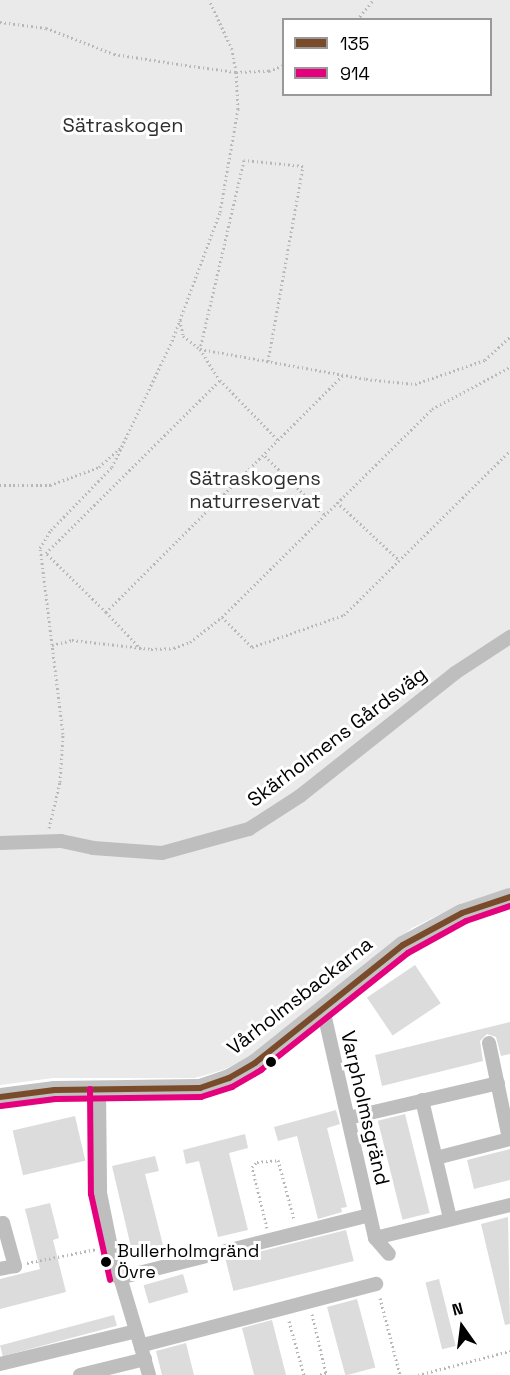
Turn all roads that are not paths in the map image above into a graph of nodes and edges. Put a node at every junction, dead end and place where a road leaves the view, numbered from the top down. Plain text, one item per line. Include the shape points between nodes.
1 (510, 637) edge
2 (0, 843) edge
3 (510, 897) edge
4 (323, 1009) junction
5 (489, 1043) dead end
6 (498, 1083) junction
7 (99, 1089) junction
8 (0, 1097) edge
9 (422, 1100) junction
10 (348, 1118) junction
11 (510, 1139) edge
12 (436, 1158) junction
13 (510, 1205) edge
14 (369, 1215) junction
15 (450, 1218) junction
16 (0, 1224) edge
17 (375, 1238) junction
18 (389, 1254) dead end
19 (0, 1269) edge
20 (119, 1278) junction
21 (376, 1284) road end
22 (136, 1331) junction
23 (143, 1353) junction
24 (0, 1364) edge
25 (80, 1375) edge
26 (149, 1375) edge

1 - 2 street, Skärholmens Gårdsväg via 455,672 300,796 249,828 162,853 44,841
3 - 4 street, Vårholmsbackarna via 462,913 403,945
4 - 7 street, Vårholmsbackarna via 255,1063 229,1078 200,1088
4 - 10 street, Varpholmsgränd
5 - 6 street
6 - 9 street
6 - 11 street
7 - 8 street, Vårholmsbackarna
7 - 20 street via 100,1193
9 - 10 street
9 - 12 street
10 - 14 street, Varpholmsgränd
11 - 12 street
12 - 15 street
13 - 15 street
14 - 17 street, Varpholmsgränd
14 - 20 street, Varpholmsgränd
15 - 17 street
16 - 19 street via 3,1223 15,1266
17 - 18 street, Varpholmsgränd
20 - 22 street
21 - 23 street
22 - 23 street
22 - 24 street
23 - 25 street
23 - 26 street

